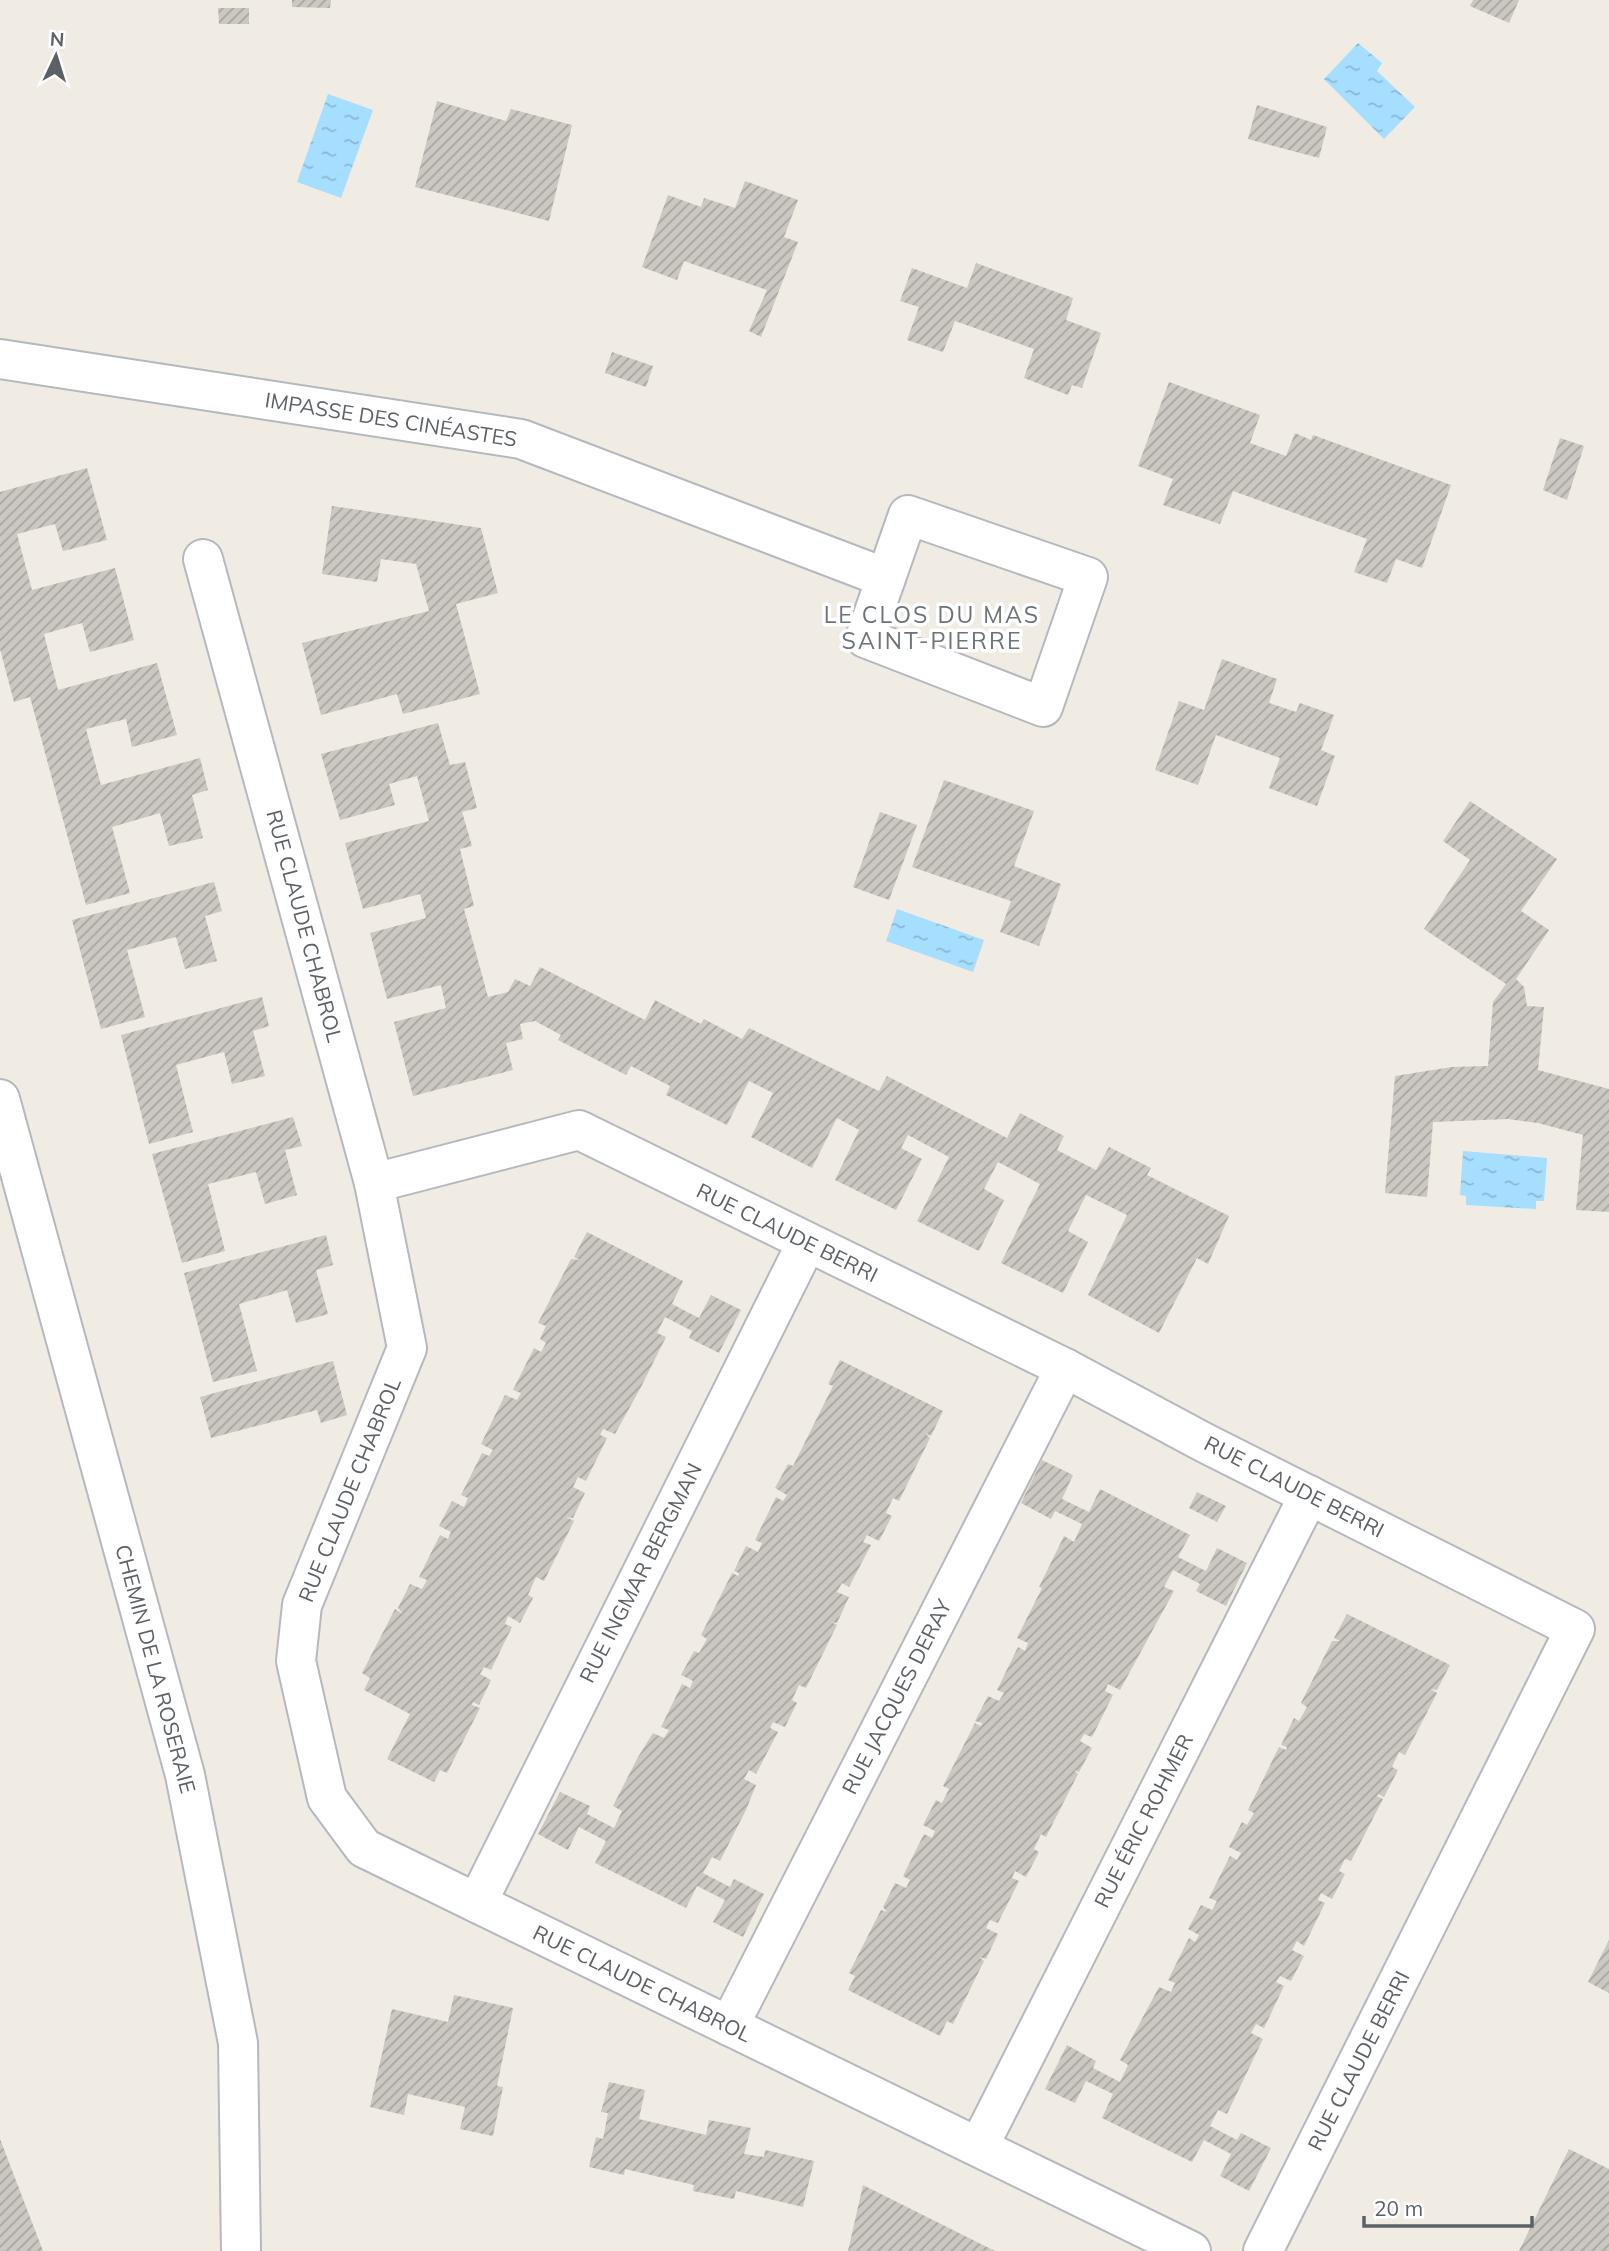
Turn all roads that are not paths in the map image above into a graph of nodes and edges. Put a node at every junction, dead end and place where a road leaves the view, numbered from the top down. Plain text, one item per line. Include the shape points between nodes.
1 (0, 359) edge
2 (203, 559) dead end
3 (886, 578) junction
4 (0, 1099) edge
5 (374, 1183) junction
6 (806, 1244) junction
7 (1065, 1368) junction
8 (1309, 1495) junction
9 (477, 1903) junction
10 (729, 2026) junction
11 (979, 2146) junction
12 (241, 2251) edge
13 (1191, 2251) edge
14 (1263, 2251) edge

1 - 3 street, IMPASSE DES CINÉASTES via 521,439
2 - 5 street, RUE CLAUDE CHABROL
3 - 3 street via 865,638 1044,707 1088,576 908,515
4 - 12 street, CHEMIN DE LA ROSERAIE via 188,1788 237,2043
5 - 6 street, RUE CLAUDE BERRI via 579,1130
5 - 9 street, RUE CLAUDE CHABROL via 407,1348 302,1605 296,1661 327,1798 364,1848
6 - 7 street, RUE CLAUDE BERRI
6 - 9 street, RUE INGMAR BERGMAN
7 - 8 street, RUE CLAUDE BERRI
7 - 10 street, RUE JACQUES DERAY
8 - 11 street, RUE ÉRIC ROHMER
8 - 14 street, RUE CLAUDE BERRI via 1575,1629
9 - 10 street, RUE CLAUDE CHABROL
10 - 11 street, RUE CLAUDE CHABROL
11 - 13 street, RUE CLAUDE CHABROL

